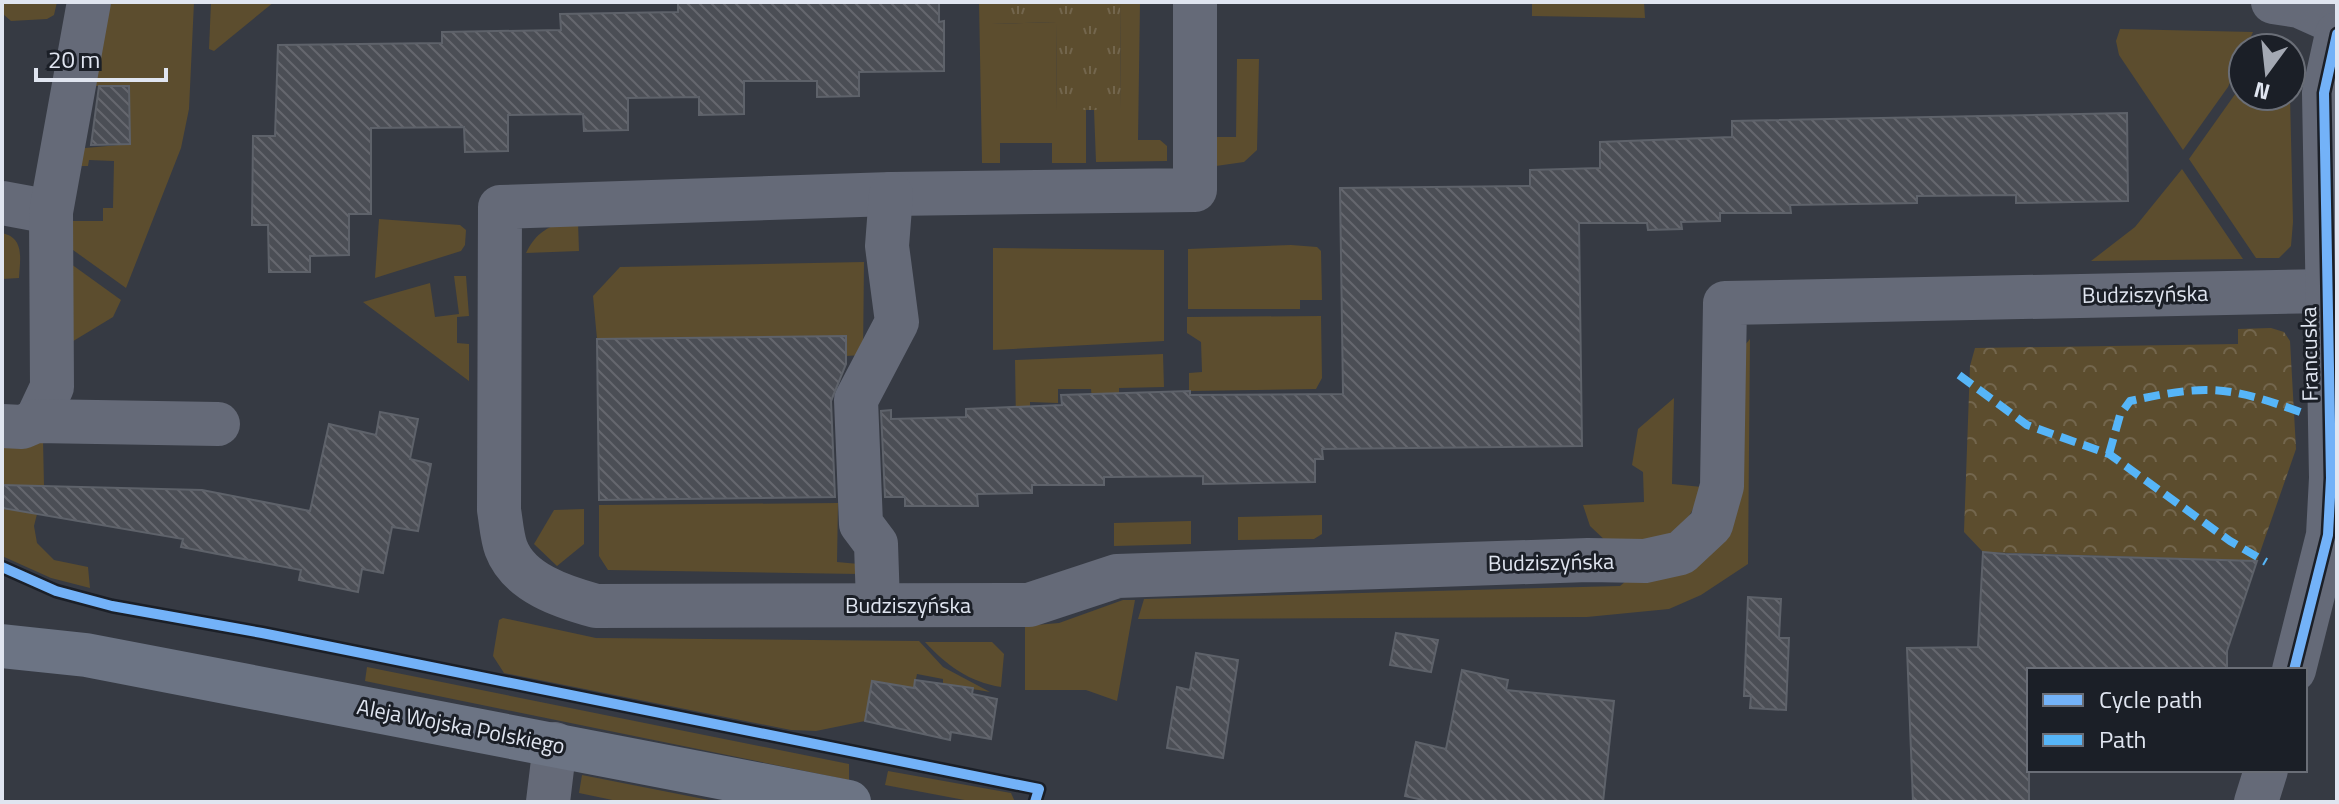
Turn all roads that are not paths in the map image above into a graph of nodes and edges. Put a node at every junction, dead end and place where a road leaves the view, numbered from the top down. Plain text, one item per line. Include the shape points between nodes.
1 (89, 2) edge
2 (1195, 2) edge
3 (2273, 2) edge
4 (2337, 23) edge
5 (2334, 58) edge
6 (891, 194) junction
7 (2, 203) edge
8 (51, 212) junction
9 (2332, 245) edge
10 (2329, 291) junction
11 (19, 423) edge
12 (218, 424) dead end
13 (878, 604) junction
14 (2, 628) edge
15 (2, 646) edge
16 (72, 652) junction
17 (2295, 668) edge
18 (555, 744) junction
19 (2265, 772) edge
20 (548, 802) edge
21 (849, 802) edge
22 (2256, 802) edge

1 - 8 street
2 - 6 street, Budziszyńska via 1195,190
3 - 4 street via 2299,6
5 - 9 street, Francuska via 2324,93
6 - 13 street via 887,246 897,322 856,400 861,524 876,544
6 - 13 street, Budziszyńska via 500,207 499,510 506,550 528,577 560,596 596,606
7 - 8 street
8 - 11 street via 52,387
9 - 10 street, Francuska
10 - 13 street, Budziszyńska via 1725,303 1722,486 1711,525 1681,553 1645,561 1151,574 1107,578 1029,605
10 - 17 street, Francuska via 2328,535
11 - 12 street
14 - 16 main road, Aleja Wojska Polskiego
15 - 16 main road, Aleja Wojska Polskiego
16 - 18 main road, Aleja Wojska Polskiego
18 - 20 street
18 - 21 main road, Aleja Wojska Polskiego
19 - 22 street

